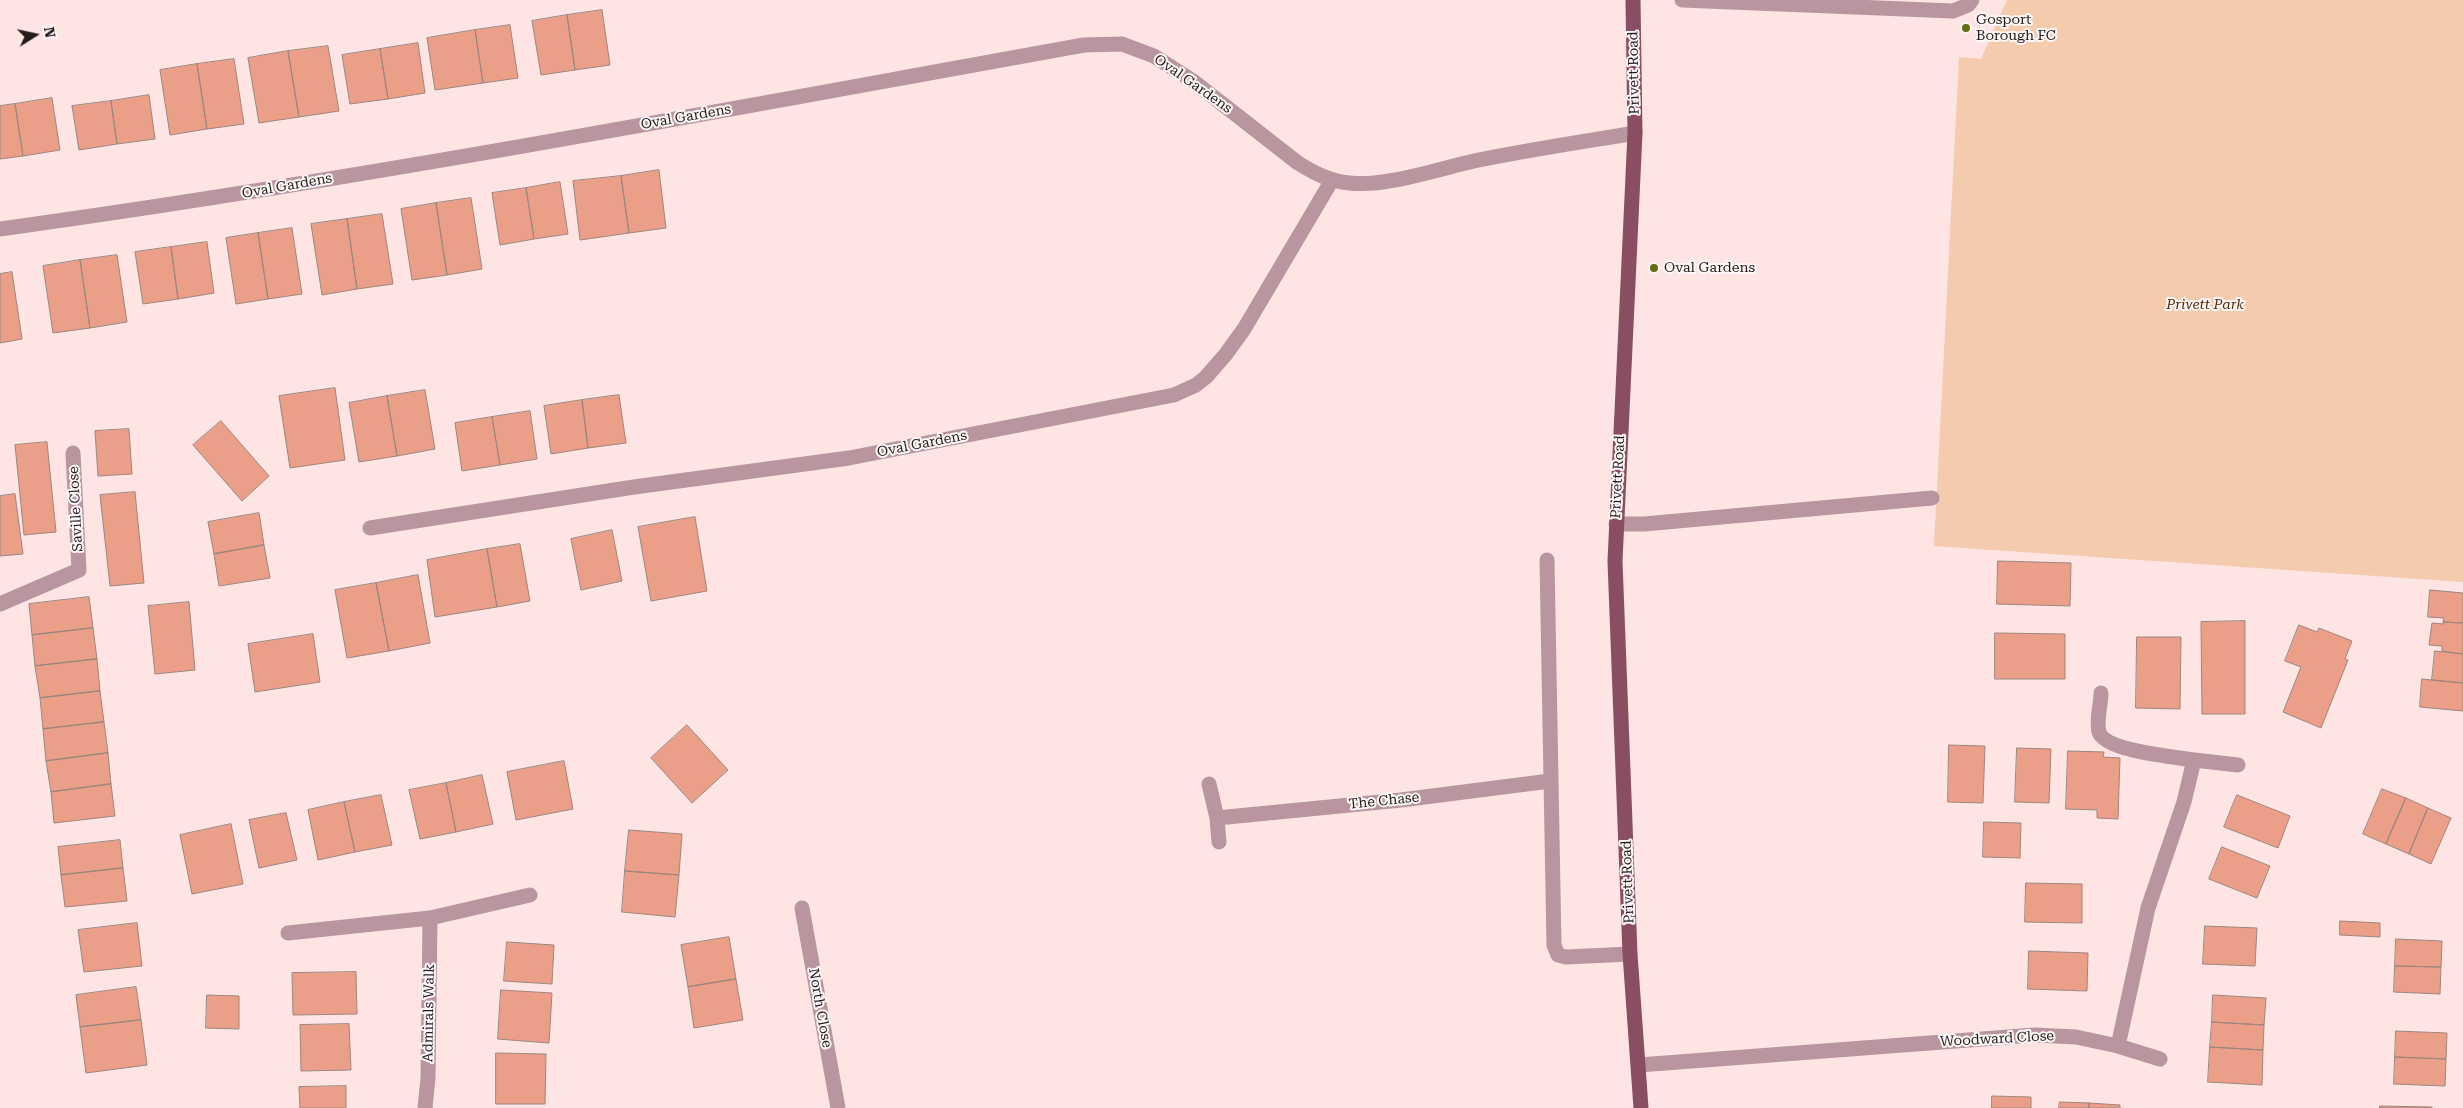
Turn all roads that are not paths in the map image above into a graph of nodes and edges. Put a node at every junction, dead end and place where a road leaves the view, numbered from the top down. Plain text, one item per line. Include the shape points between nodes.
1 (1633, 0) edge
2 (1682, 0) edge
3 (1972, 0) edge
4 (1635, 133) junction
5 (1332, 180) junction
6 (0, 229) edge
7 (73, 453) dead end
8 (1932, 498) dead end
9 (1616, 524) junction
10 (370, 528) dead end
11 (1547, 560) dead end
12 (0, 604) edge
13 (2102, 693) dead end
14 (2194, 760) junction
15 (2238, 765) dead end
16 (1550, 781) junction
17 (1209, 784) dead end
18 (1217, 818) junction
19 (1219, 842) dead end
20 (530, 895) dead end
21 (802, 908) dead end
22 (430, 918) junction
23 (288, 933) dead end
24 (1630, 954) junction
25 (2118, 1046) junction
26 (2160, 1059) dead end
27 (1639, 1065) junction
28 (425, 1108) edge
29 (838, 1108) edge
30 (1641, 1108) edge

1 - 4 main road, Privett Road
2 - 3 street via 1953,11
4 - 5 street, Oval Gardens via 1477,160 1370,183
4 - 9 main road, Privett Road
5 - 6 street, Oval Gardens via 1298,163 1168,64 1136,48 1108,43 510,148 188,202
5 - 10 street, Oval Gardens via 1226,354 1196,385 1174,395 849,458
7 - 12 street, Saville Close via 79,570
8 - 9 street
9 - 24 main road, Privett Road
11 - 16 street
13 - 14 street via 2099,732 2105,740 2127,749
14 - 15 street
14 - 25 street via 2184,802 2148,908
16 - 18 street, The Chase
16 - 24 street via 1556,951 1566,957
17 - 18 street
18 - 19 street
20 - 22 street
21 - 29 street, North Close
22 - 23 street
22 - 28 street, Admirals Walk
24 - 27 main road, Privett Road
25 - 26 street, Woodward Close
25 - 27 street, Woodward Close via 2076,1037 2035,1034
27 - 30 main road, Privett Road

